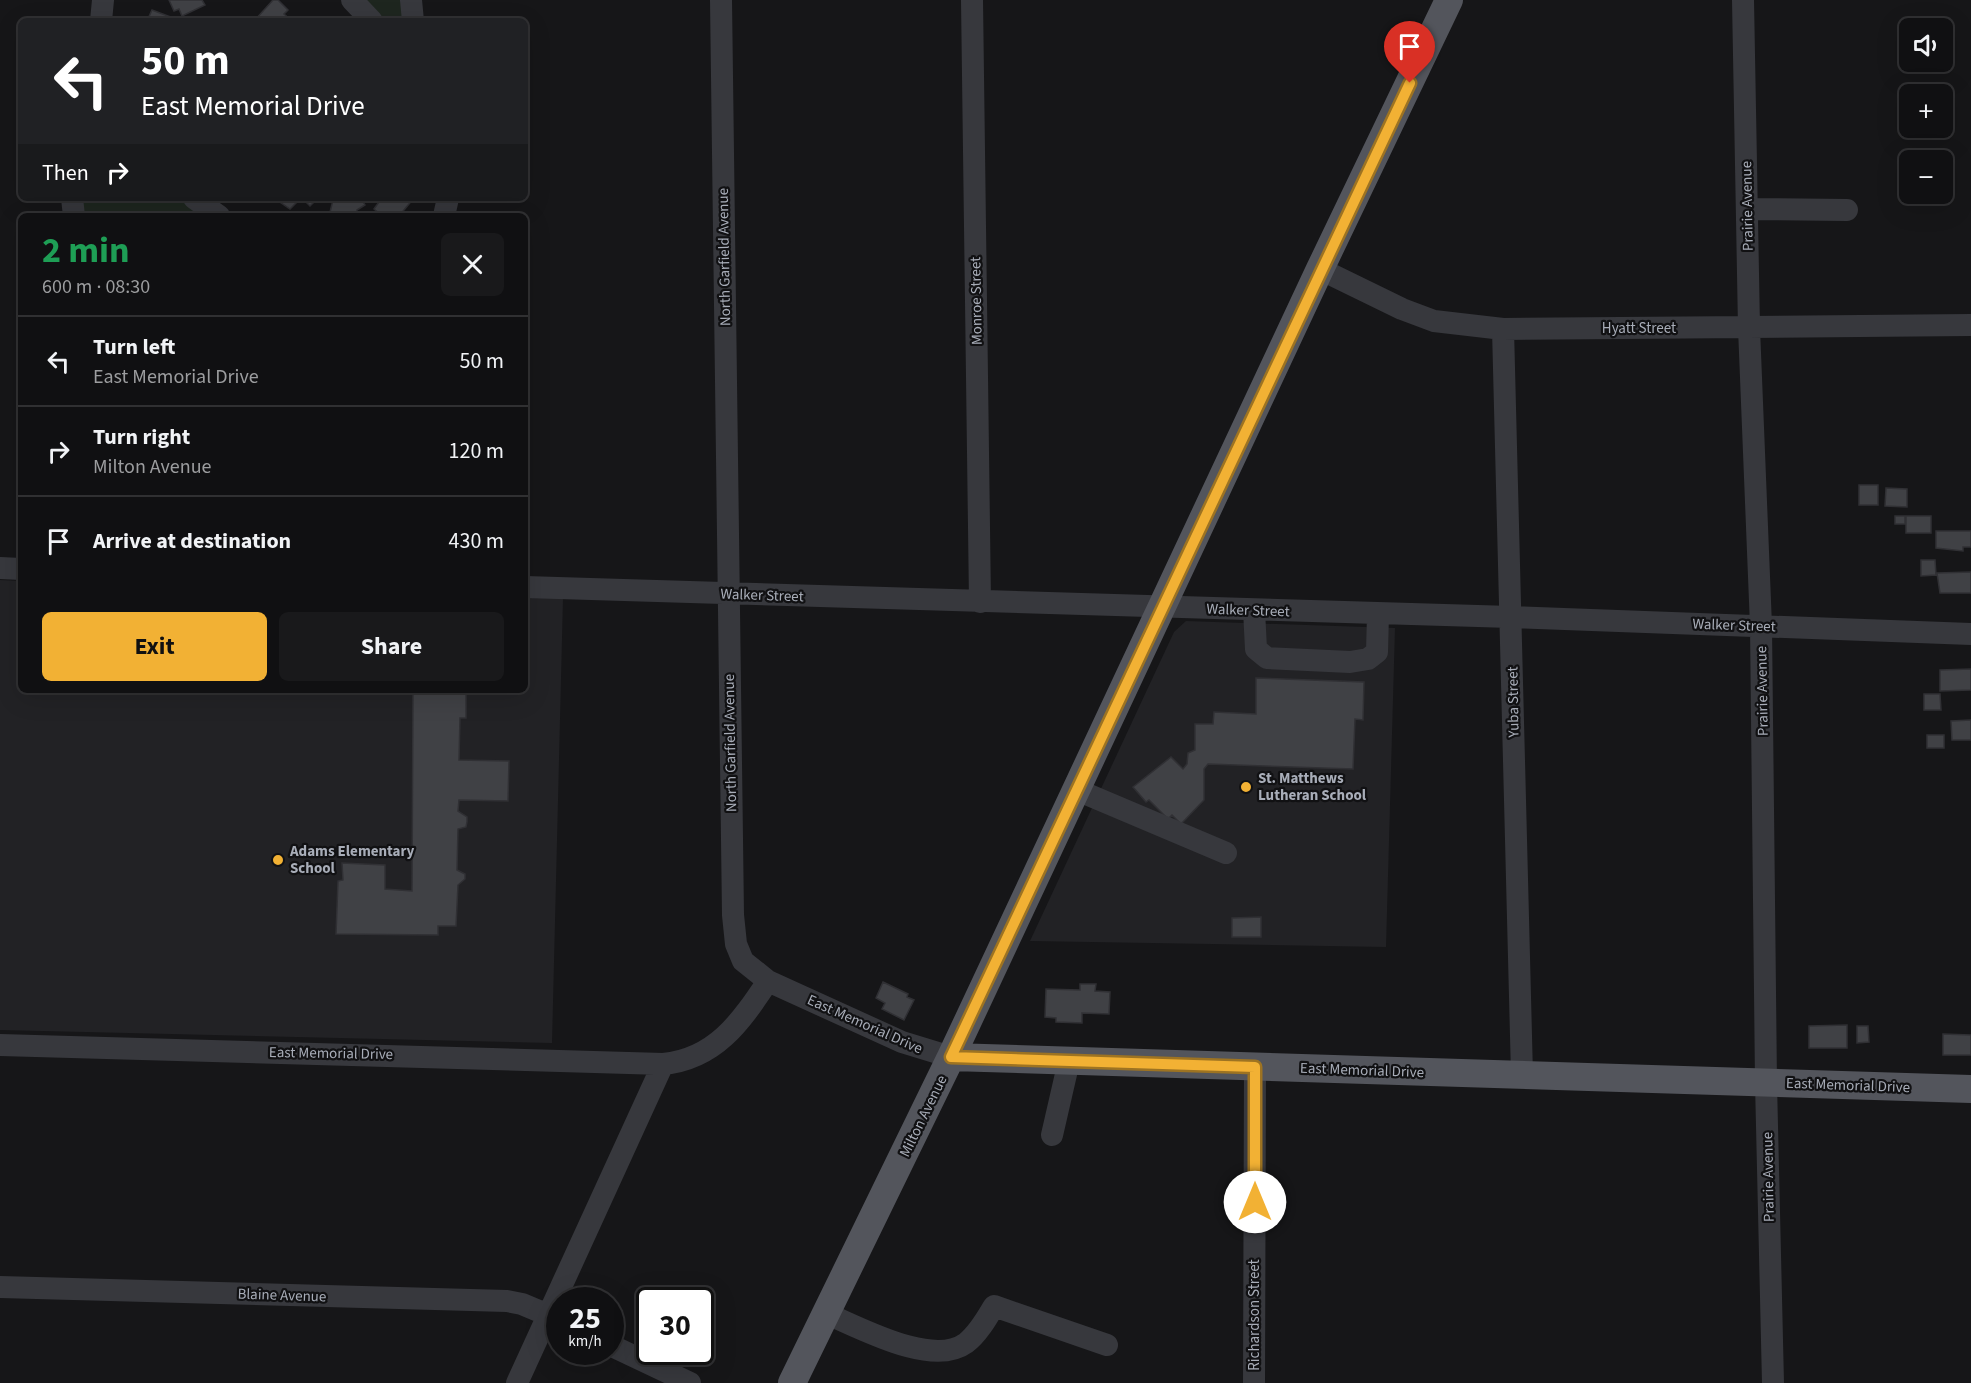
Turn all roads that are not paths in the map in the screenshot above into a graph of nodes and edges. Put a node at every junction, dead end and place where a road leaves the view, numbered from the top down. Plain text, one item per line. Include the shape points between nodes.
1 (103, 0) edge
2 (352, 0) edge
3 (411, 0) edge
4 (721, 0) edge
5 (972, 0) edge
6 (1449, 0) edge
7 (1743, 0) edge
8 (101, 18) edge
9 (369, 18) edge
10 (413, 18) edge
11 (198, 201) edge
12 (1747, 209) junction
13 (1847, 210) dead end
14 (215, 213) edge
15 (1320, 268) junction
16 (1971, 325) edge
17 (1749, 328) junction
18 (1503, 329) junction
19 (0, 568) edge
20 (18, 568) edge
21 (528, 587) edge
22 (727, 594) junction
23 (980, 602) junction
24 (1162, 608) junction
25 (1254, 610) junction
26 (1378, 614) junction
27 (1510, 617) junction
28 (1761, 626) junction
29 (1971, 634) edge
30 (1077, 790) junction
31 (1226, 854) dead end
32 (768, 981) junction
33 (0, 1045) edge
34 (951, 1057) junction
35 (1069, 1061) junction
36 (663, 1064) junction
37 (1255, 1067) junction
38 (1522, 1075) junction
39 (1766, 1083) junction
40 (1971, 1089) edge
41 (1052, 1135) dead end
42 (0, 1287) edge
43 (567, 1287) edge
44 (825, 1313) junction
45 (546, 1314) edge
46 (546, 1332) edge
47 (1107, 1345) dead end
48 (624, 1352) edge
49 (518, 1383) edge
50 (690, 1383) edge
51 (792, 1383) edge
52 (1254, 1383) edge
53 (1773, 1383) edge

1 - 8 street
2 - 9 street
3 - 10 street
4 - 22 street, North Garfield Avenue
5 - 23 street, Monroe Street
6 - 15 main road, Milton Avenue
7 - 12 street, Prairie Avenue
11 - 14 street
12 - 13 street
12 - 17 street, Prairie Avenue
15 - 18 street, Hyatt Street via 1401,309 1434,321
15 - 24 main road, Milton Avenue
16 - 17 street, Hyatt Street
17 - 18 street, Hyatt Street
17 - 28 street, Prairie Avenue
18 - 27 street, Yuba Street
19 - 20 street
21 - 22 street, Walker Street
22 - 23 street, Walker Street
22 - 32 street, North Garfield Avenue via 735,934 743,961
23 - 24 street, Walker Street
24 - 25 street, Walker Street
24 - 30 main road, Milton Avenue
25 - 26 street, Walker Street
25 - 26 street via 1256,649 1267,658 1350,662 1368,659 1377,652
26 - 27 street, Walker Street
27 - 28 street, Walker Street
27 - 38 street, Yuba Street
28 - 29 street, Walker Street
28 - 39 street, Prairie Avenue
30 - 31 street
30 - 34 main road, Milton Avenue
32 - 34 street, East Memorial Drive via 902,1042
32 - 36 street via 751,1007 718,1043 685,1062
33 - 36 street, East Memorial Drive
34 - 35 main road, East Memorial Drive
34 - 44 main road, Milton Avenue
35 - 37 main road, East Memorial Drive
35 - 41 street
36 - 43 street
37 - 38 main road, East Memorial Drive
37 - 52 street, Richardson Street
38 - 39 main road, East Memorial Drive
39 - 40 main road, East Memorial Drive
39 - 53 street, Prairie Avenue
42 - 45 street, Blaine Avenue via 507,1302
44 - 47 street via 901,1344 940,1351 968,1342 994,1306
44 - 51 main road, Milton Avenue
46 - 49 street
48 - 50 street

